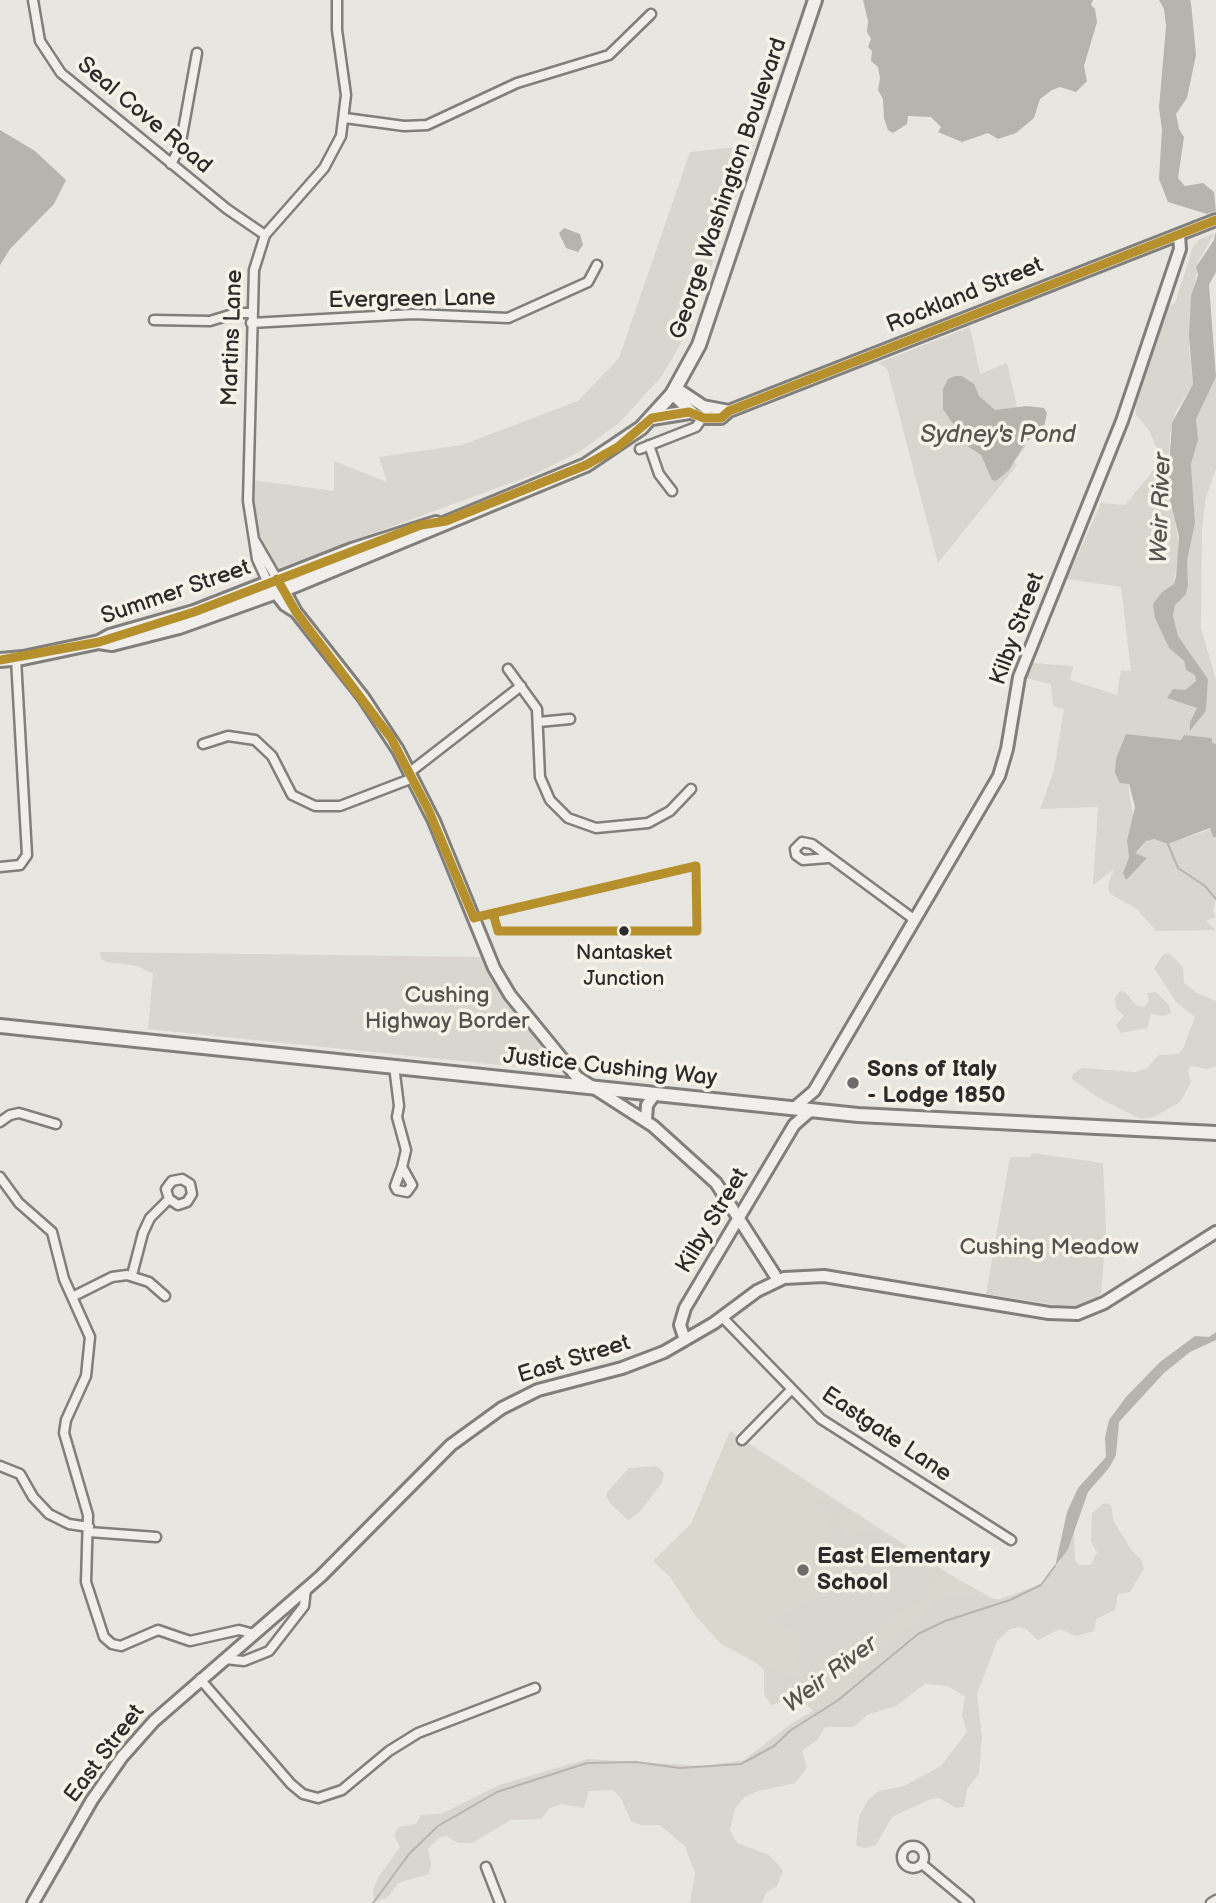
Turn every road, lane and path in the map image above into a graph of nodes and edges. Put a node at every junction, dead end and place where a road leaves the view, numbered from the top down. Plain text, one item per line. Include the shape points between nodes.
1 (337, 0) edge
2 (815, 0) edge
3 (33, 1) edge
4 (651, 14) dead end
5 (197, 53) dead end
6 (345, 118) junction
7 (171, 164) junction
8 (1216, 220) edge
9 (265, 235) junction
10 (1179, 235) junction
11 (597, 265) dead end
12 (251, 313) junction
13 (155, 320) dead end
14 (251, 323) junction
15 (674, 391) junction
16 (689, 412) junction
17 (706, 413) junction
18 (652, 418) junction
19 (649, 445) junction
20 (640, 449) dead end
21 (672, 491) dead end
22 (276, 586) junction
23 (16, 659) junction
24 (0, 660) edge
25 (508, 669) dead end
26 (521, 686) junction
27 (570, 719) dead end
28 (539, 722) junction
29 (204, 744) dead end
30 (411, 775) junction
31 (691, 789) dead end
32 (828, 858) dead end
33 (0, 867) edge
34 (915, 920) junction
35 (0, 1026) edge
36 (561, 1059) junction
37 (394, 1066) junction
38 (544, 1082) junction
39 (590, 1087) junction
40 (814, 1091) junction
41 (655, 1094) junction
42 (790, 1108) junction
43 (815, 1111) junction
44 (646, 1120) junction
45 (0, 1122) edge
46 (56, 1124) dead end
47 (794, 1125) junction
48 (1216, 1133) edge
49 (402, 1167) dead end
50 (0, 1177) edge
51 (169, 1199) dead end
52 (739, 1220) junction
53 (1216, 1232) edge
54 (132, 1275) junction
55 (778, 1280) junction
56 (165, 1296) dead end
57 (72, 1297) junction
58 (722, 1317) junction
59 (685, 1340) junction
60 (791, 1390) junction
61 (742, 1440) dead end
62 (0, 1466) edge
63 (89, 1530) junction
64 (156, 1537) dead end
65 (1011, 1540) dead end
66 (306, 1589) junction
67 (254, 1634) junction
68 (225, 1658) junction
69 (200, 1679) junction
70 (535, 1688) dead end
71 (922, 1864) dead end
72 (486, 1867) dead end
73 (1216, 1900) edge
74 (33, 1903) edge
75 (499, 1903) edge
76 (969, 1903) edge
77 (1210, 1903) edge

1 - 6 street, Martins Lane
2 - 15 main road, George Washington Boulevard via 703,336
3 - 7 street, Seal Cove Road via 40,41 58,69
4 - 6 street via 609,55 517,83 433,122 410,127
5 - 7 street via 180,147
6 - 9 street, Martins Lane via 340,141 327,164
7 - 9 street, Seal Cove Road
8 - 10 main road, Rockland Street
9 - 12 street, Martins Lane via 255,261
10 - 17 main road, Rockland Street via 729,411
10 - 34 main road, Kilby Street via 1180,248 1122,421 1019,677 1002,767
11 - 14 street, Evergreen Lane via 588,282 508,317 413,314
12 - 13 street via 210,321
12 - 14 street, Martins Lane
14 - 22 street, Martins Lane via 248,501 253,538
15 - 16 main road, Rockland Street
15 - 17 main road, Rockland Street
15 - 18 main road
16 - 17 main road, Rockland Street
16 - 18 main road
17 - 19 street via 696,427
18 - 22 main road via 618,447 586,465 446,521 421,525
19 - 20 street
19 - 21 street via 659,474
22 - 23 main road, Summer Street via 179,627 112,644 99,642
22 - 30 main road, Summer Street via 370,707
23 - 24 main road, Summer Street
23 - 33 street via 27,856 20,865
25 - 26 street
26 - 28 street via 535,705
26 - 30 street
27 - 28 street
28 - 31 street via 536,751 540,777 555,806 577,823 605,828 648,823 670,811
29 - 30 street via 235,735 259,742 272,755 289,791 315,806 340,806
30 - 36 main road, Summer Street via 496,973
32 - 34 street
34 - 40 main road, Kilby Street
35 - 37 main road, Justice Cushing Way
36 - 38 main road via 558,1073
36 - 39 main road, Summer Street
37 - 38 main road, Justice Cushing Way
37 - 49 street via 397,1119 406,1147
38 - 39 main road, Justice Cushing Way
39 - 41 main road, Justice Cushing Way
39 - 44 main road, Summer Street
40 - 42 main road, Kilby Street
40 - 43 main road
41 - 42 main road, Justice Cushing Way
41 - 44 main road via 647,1105
42 - 43 main road, Justice Cushing Way
42 - 47 main road
43 - 47 main road, Kilby Street
43 - 48 main road, Justice Cushing Way
44 - 52 main road, Summer Street via 716,1183
45 - 46 street via 15,1113
47 - 52 main road, Kilby Street
50 - 57 street via 19,1203 52,1232
51 - 54 street via 146,1225
52 - 55 main road, Summer Street
52 - 59 main road, Kilby Street via 684,1312 680,1327
53 - 55 main road, East Street via 1093,1309 1073,1315 824,1276
54 - 56 street
54 - 57 street via 115,1276
55 - 58 main road, East Street
57 - 63 street via 88,1328 91,1353 83,1385 66,1420 65,1438
58 - 59 main road, East Street
58 - 60 street, Eastgate Lane
59 - 66 main road, East Street via 634,1364 538,1391 491,1414 451,1445
60 - 61 street
60 - 65 street, Eastgate Lane via 821,1419
62 - 63 street via 20,1474 50,1514
63 - 64 street
63 - 67 street via 87,1592 103,1634 112,1644 127,1645 158,1630 190,1642 242,1630
66 - 67 main road, East Street
66 - 68 street via 306,1602 297,1618 269,1651 244,1661
67 - 68 main road, East Street
68 - 69 main road, East Street
69 - 70 street via 291,1784 318,1798 342,1790 418,1733
69 - 74 main road, East Street via 154,1721 112,1770
71 - 76 street
72 - 75 street
73 - 77 street

